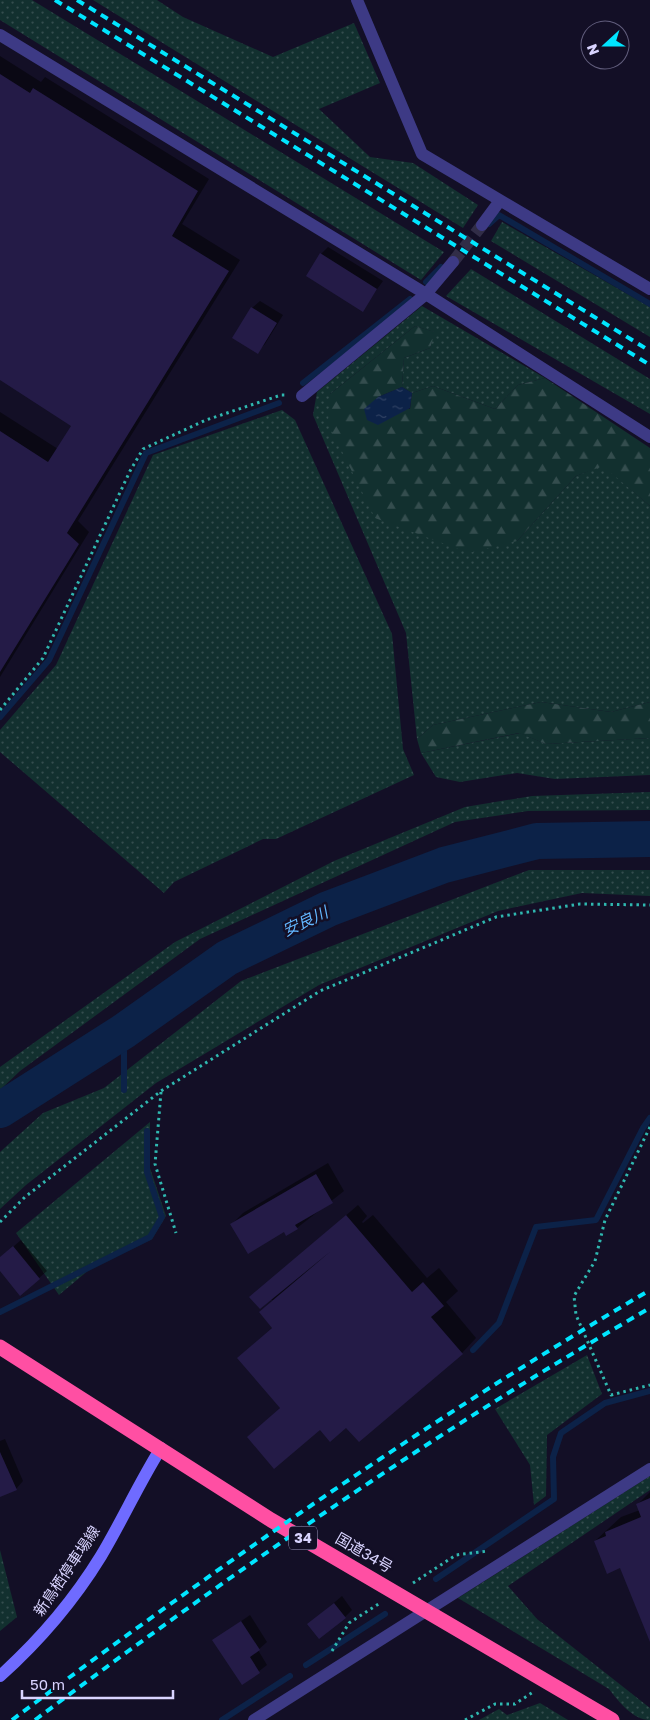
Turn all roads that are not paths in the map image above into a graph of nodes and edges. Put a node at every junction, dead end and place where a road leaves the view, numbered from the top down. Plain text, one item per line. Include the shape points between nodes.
1 (356, 0) edge
2 (0, 35) edge
3 (499, 202) junction
4 (482, 225) tunnel mouth
5 (453, 262) tunnel mouth
6 (650, 289) edge
7 (426, 294) junction
8 (302, 396) road end
9 (650, 437) edge
10 (0, 1347) edge
11 (161, 1448) junction
12 (650, 1469) edge
13 (428, 1611) junction
14 (0, 1676) edge
15 (254, 1720) edge
16 (612, 1720) edge

1 - 3 street via 422,154
2 - 7 street
3 - 4 street
3 - 6 street
5 - 7 street
7 - 8 street
7 - 9 street
10 - 11 highway, 国道34号 / 34
11 - 13 highway, 国道34号 / 34 via 271,1520
11 - 14 main road, 新鳥栖停車場線 via 101,1556 52,1624
12 - 13 street
13 - 15 street
13 - 16 highway, 国道34号 / 34

